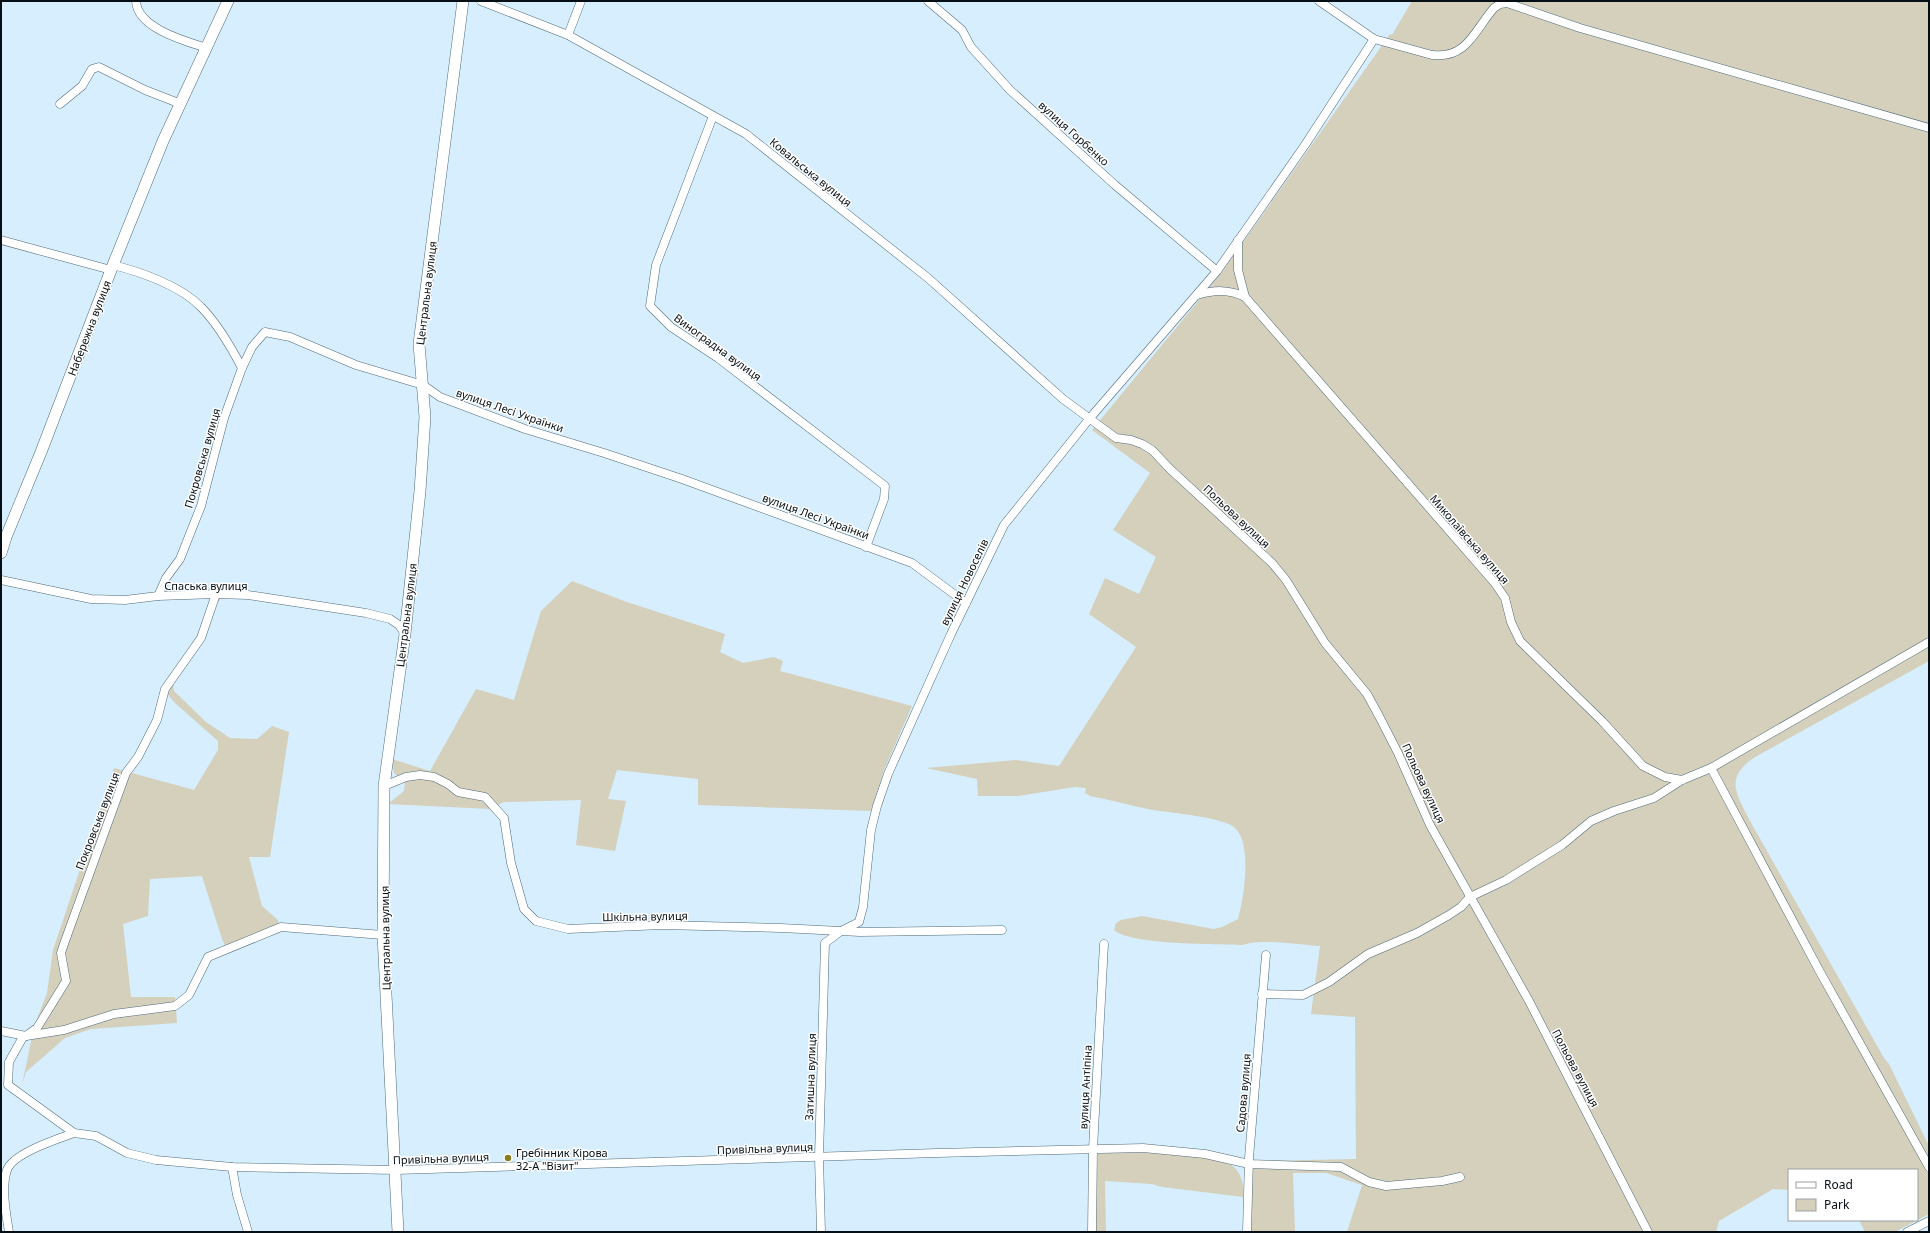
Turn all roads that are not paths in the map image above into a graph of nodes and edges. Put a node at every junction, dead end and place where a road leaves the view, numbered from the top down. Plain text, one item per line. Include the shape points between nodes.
1 (136, 1) edge
2 (228, 1) edge
3 (463, 1) edge
4 (481, 1) edge
5 (581, 1) edge
6 (928, 1) edge
7 (1320, 1) edge
8 (568, 35) junction
9 (1374, 39) junction
10 (207, 48) junction
11 (60, 104) dead end
12 (181, 104) junction
13 (713, 116) junction
14 (1929, 128) edge
15 (1, 240) edge
16 (1238, 240) junction
17 (112, 268) junction
18 (1217, 270) junction
19 (1197, 295) junction
20 (1245, 297) junction
21 (242, 368) junction
22 (423, 385) junction
23 (1090, 418) junction
24 (4, 534) edge
25 (866, 547) junction
26 (1, 553) edge
27 (1, 580) edge
28 (216, 594) junction
29 (158, 596) junction
30 (966, 603) junction
31 (405, 634) junction
32 (1929, 642) edge
33 (1711, 768) junction
34 (1682, 780) junction
35 (384, 786) junction
36 (1470, 897) junction
37 (1002, 930) dead end
38 (841, 931) junction
39 (383, 935) junction
40 (1104, 944) dead end
41 (1266, 955) dead end
42 (1262, 994) junction
43 (1, 1031) edge
44 (25, 1037) junction
45 (74, 1133) junction
46 (1093, 1149) junction
47 (819, 1157) junction
48 (1249, 1164) junction
49 (232, 1167) junction
50 (1929, 1167) edge
51 (396, 1170) junction
52 (1460, 1177) dead end
53 (1929, 1221) edge
54 (9, 1232) edge
55 (248, 1232) edge
56 (398, 1232) edge
57 (821, 1232) edge
58 (1092, 1232) edge
59 (1247, 1232) edge
60 (1648, 1232) edge
61 (1907, 1232) edge

1 - 10 street via 139,14 147,22
2 - 10 street, Набережна вулиця
3 - 22 street, Центральна вулиця via 419,344
4 - 8 street, Ковальська вулиця
5 - 8 street
6 - 18 street, вулиця Горбенко via 962,30 971,47 1010,90 1116,185
7 - 9 street
8 - 13 street, Ковальська вулиця
9 - 14 street via 1441,56 1456,53 1469,41 1494,8 1507,3 1580,28
9 - 16 street, вулиця Новоселів via 1305,145
10 - 12 street, Набережна вулиця
11 - 12 street via 82,86 92,68 99,67 145,90
12 - 17 street, Набережна вулиця
13 - 23 street, Ковальська вулиця via 746,134 928,278 1063,399
13 - 25 street, Виноградна вулиця via 656,265 650,306 671,327 718,358 885,486 884,499
15 - 17 street
16 - 18 street, вулиця Новоселів
16 - 20 street, Миколаївська вулиця via 1238,270
17 - 21 street via 144,275 178,291 201,306 231,346
17 - 24 street, Набережна вулиця via 41,452
18 - 19 street, вулиця Новоселів
19 - 20 street via 1224,290
19 - 23 street, вулиця Новоселів
20 - 34 street, Миколаївська вулиця via 1494,582 1505,598 1511,622 1520,641 1602,721 1643,766 1665,777
21 - 22 street, вулиця Лесі Українки via 252,348 265,332 290,337 356,365
21 - 29 street, Покровська вулиця via 224,418 201,506 180,559 166,578
22 - 25 street, вулиця Лесі Українки via 440,397 525,429 647,467
22 - 31 street, Центральна вулиця via 425,416 420,491
23 - 30 street, вулиця Новоселів via 1004,526
23 - 36 street, Польова вулиця via 1116,438 1131,440 1152,450 1272,563 1286,580 1325,643 1367,694 1398,753 1430,825
24 - 26 street, Набережна вулиця
25 - 30 street, вулиця Лесі Українки via 912,563
27 - 29 street, Спаська вулиця via 91,599 125,600
28 - 29 street, Спаська вулиця
28 - 31 street, Спаська вулиця via 248,595 366,613 390,620 399,625
28 - 44 street, Покровська вулиця via 201,638 165,689 157,720 120,786 113,812 102,834 65,941 62,953 66,981 37,1028
30 - 38 street, вулиця Новоселів via 888,774 877,806 871,830 864,907 859,922
31 - 35 street, Центральна вулиця
32 - 33 street
33 - 34 street
33 - 50 street via 1820,972
34 - 36 street via 1654,798 1591,821 1562,845 1506,880
35 - 38 street, Шкільна вулиця via 406,776 420,775 434,777 458,792 485,797 504,818 511,863 524,909 536,921 568,929 662,925
35 - 39 street, Центральна вулиця
36 - 42 street via 1449,915 1368,954 1329,982 1303,995
36 - 60 street, Польова вулиця via 1528,1001
37 - 38 street, Шкільна вулиця
38 - 47 street, Затишна вулиця via 825,943
39 - 44 street via 281,927 208,958 189,995 175,1006 114,1014 64,1030
39 - 51 street, Центральна вулиця
40 - 46 street, вулиця Антіпіна
41 - 42 street, Садова вулиця
42 - 48 street, Садова вулиця
43 - 44 street
44 - 45 street, Привільна вулиця via 9,1062 8,1085
45 - 49 street, Привільна вулиця via 96,1136 127,1153 156,1160
45 - 54 street via 18,1156 9,1166 5,1196
46 - 47 street, Привільна вулиця
46 - 48 street, Привільна вулиця via 1143,1148 1205,1154
46 - 58 street, вулиця Антіпіна
47 - 51 street, Привільна вулиця
47 - 57 street, Затишна вулиця
48 - 52 street, Привільна вулиця via 1340,1167 1369,1182 1386,1186
48 - 59 street, Садова вулиця
49 - 51 street, Привільна вулиця
49 - 55 street
51 - 56 street, Центральна вулиця
53 - 61 street

